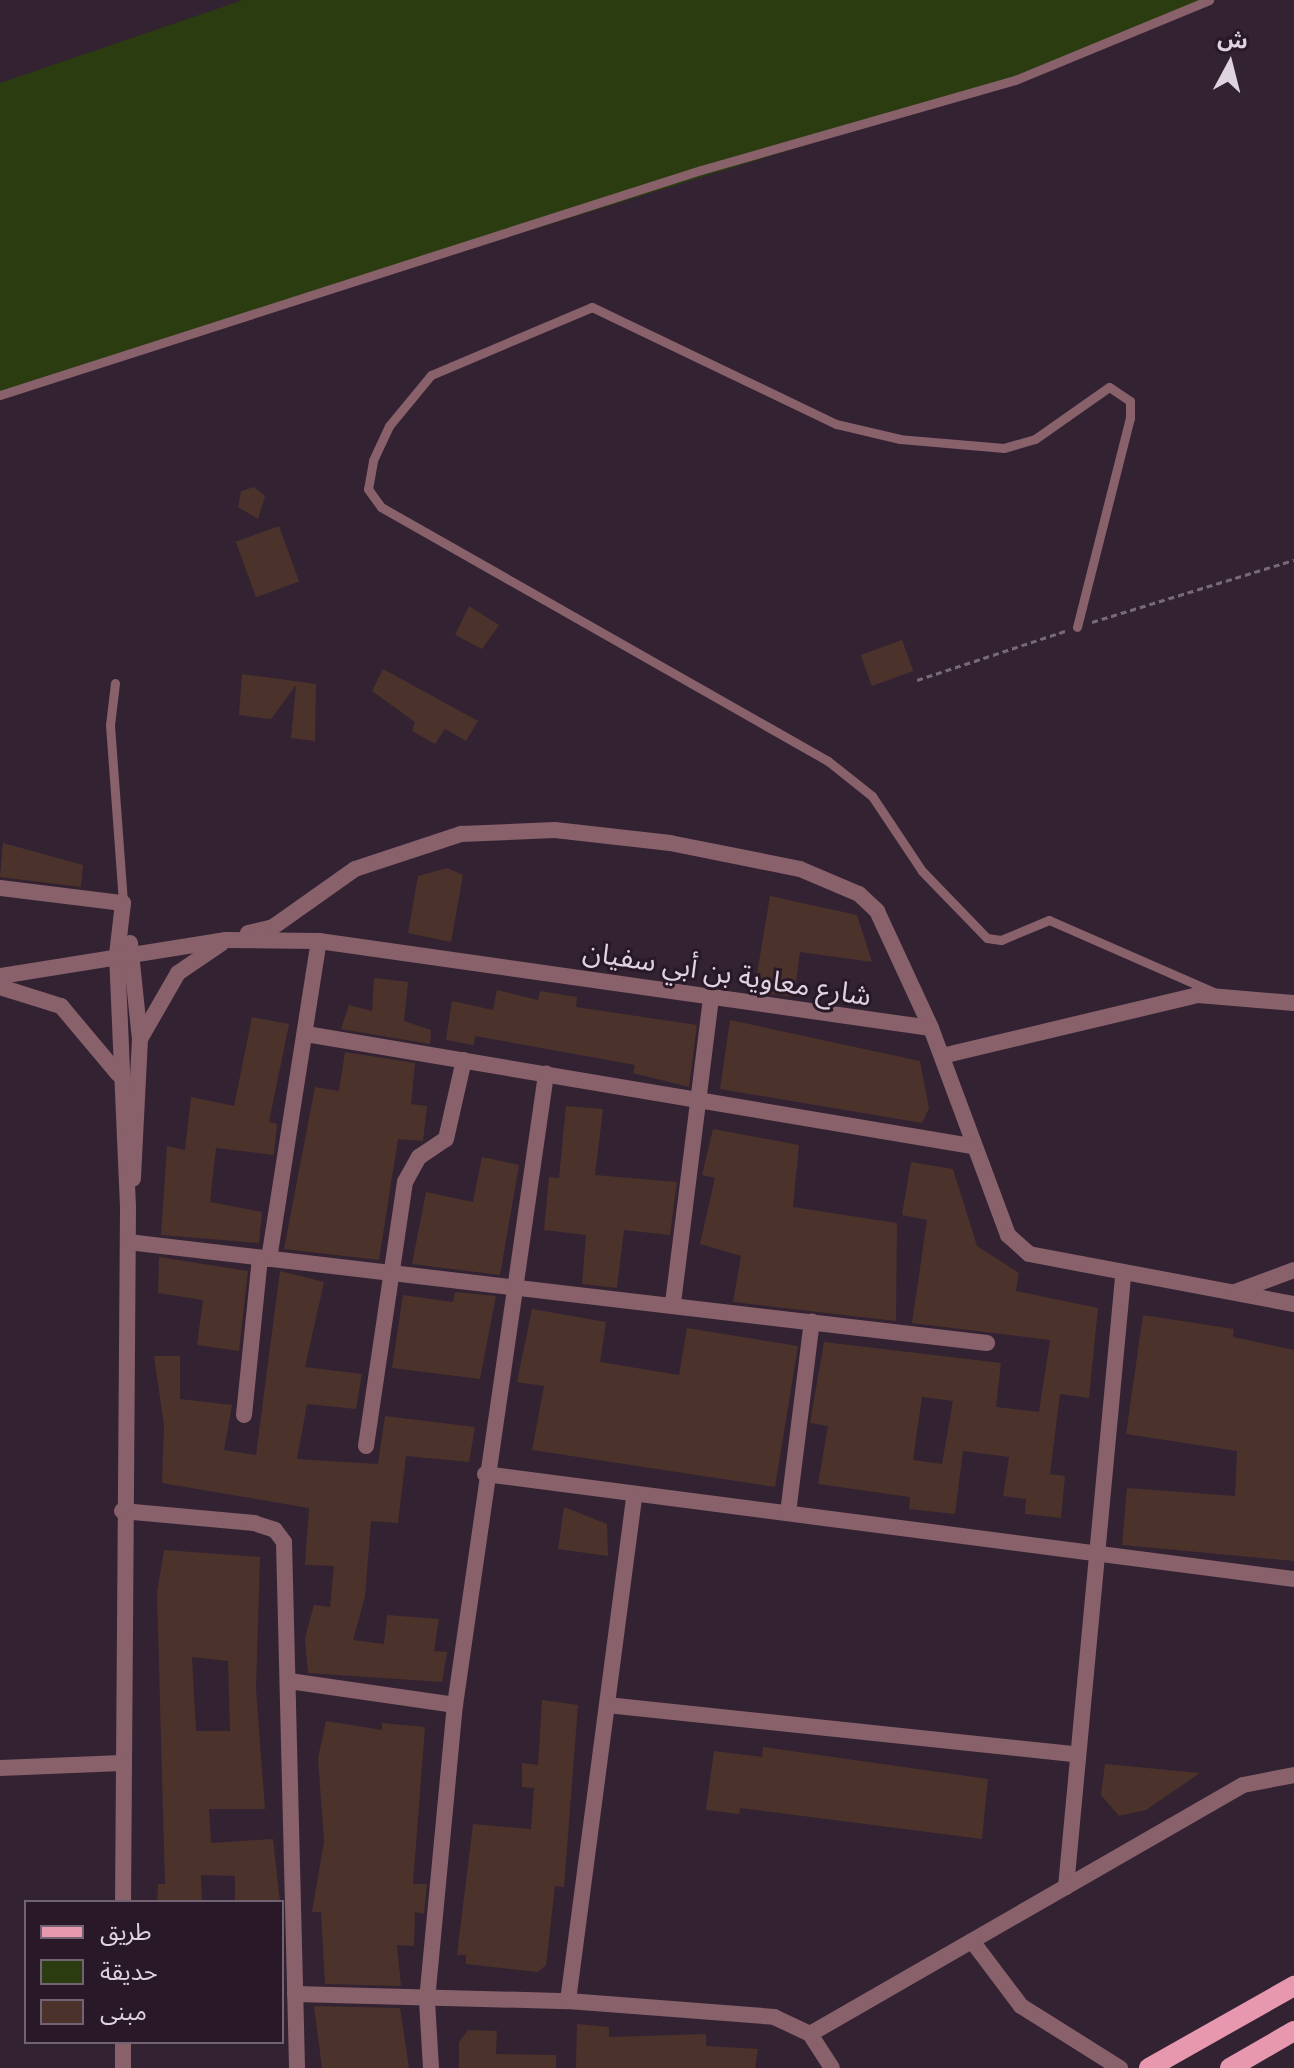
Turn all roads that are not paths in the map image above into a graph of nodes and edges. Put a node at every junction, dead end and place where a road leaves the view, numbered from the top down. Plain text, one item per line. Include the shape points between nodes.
1 (1209, 0) edge
2 (0, 395) edge
3 (1077, 627) road end
4 (115, 683) dead end
5 (0, 888) edge
6 (123, 903) junction
7 (122, 926) junction
8 (226, 940) junction
9 (319, 941) junction
10 (134, 953) junction
11 (117, 955) junction
12 (0, 976) edge
13 (0, 987) edge
14 (1222, 995) junction
15 (711, 1000) junction
16 (1294, 1003) edge
17 (931, 1028) junction
18 (306, 1034) junction
19 (140, 1039) junction
20 (942, 1056) junction
21 (464, 1060) junction
22 (118, 1074) junction
23 (546, 1074) junction
24 (700, 1098) junction
25 (971, 1146) junction
26 (128, 1208) junction
27 (128, 1242) junction
28 (264, 1258) junction
29 (1294, 1270) edge
30 (388, 1272) junction
31 (1123, 1277) junction
32 (513, 1286) junction
33 (1234, 1293) junction
34 (673, 1303) junction
35 (1294, 1304) edge
36 (812, 1321) junction
37 (987, 1343) dead end
38 (244, 1415) dead end
39 (366, 1446) dead end
40 (485, 1474) junction
41 (634, 1498) junction
42 (122, 1511) junction
43 (788, 1513) junction
44 (1093, 1548) junction
45 (1294, 1579) edge
46 (289, 1681) junction
47 (455, 1705) junction
48 (607, 1705) junction
49 (1077, 1754) junction
50 (122, 1763) junction
51 (0, 1768) edge
52 (1294, 1775) edge
53 (1066, 1887) junction
54 (123, 1900) edge
55 (972, 1941) junction
56 (1294, 1986) edge
57 (295, 1994) junction
58 (427, 2000) junction
59 (568, 2001) junction
60 (1294, 2031) edge
61 (810, 2034) junction
62 (123, 2044) edge
63 (1178, 2061) edge
64 (123, 2068) edge
65 (297, 2068) edge
66 (431, 2068) edge
67 (832, 2068) edge
68 (1120, 2068) edge
69 (1149, 2068) edge
70 (1230, 2068) edge

1 - 2 lane via 993,87 657,183
3 - 14 lane via 1130,418 1130,401 1121,392 1098,390 1035,439 1004,448 900,439 836,424 592,307 431,375 389,426 368,489 381,507 828,761 872,796 922,871 987,938 1001,940 1049,920
4 - 6 lane via 110,725
5 - 6 street
6 - 7 street
7 - 10 street
7 - 11 street
8 - 9 street, شارع معاوية بن أبي سفيان
8 - 10 street, شارع معاوية بن أبي سفيان
8 - 17 street via 273,927 355,869 461,834 555,830 670,843 800,869 859,894 877,911
8 - 19 street via 178,973
9 - 15 street, شارع معاوية بن أبي سفيان
9 - 18 street
10 - 11 street, شارع معاوية بن أبي سفيان
10 - 19 street
11 - 12 street, شارع معاوية بن أبي سفيان
11 - 22 street
13 - 22 street via 75,1017
14 - 16 street
14 - 20 street via 1178,998
15 - 17 street, شارع معاوية بن أبي سفيان
15 - 24 street
17 - 20 street
18 - 21 street
18 - 28 street
19 - 26 street
20 - 25 street
21 - 23 street
21 - 30 street via 446,1139 419,1157 405,1182
22 - 26 street
23 - 24 street
23 - 32 street
24 - 25 street
24 - 34 street
25 - 31 street via 1020,1248 1038,1260
26 - 27 street
27 - 28 street
27 - 42 street
28 - 30 street
28 - 38 street
29 - 33 street
30 - 32 street
30 - 39 street
31 - 33 street
31 - 44 street
32 - 34 street
32 - 40 street
33 - 35 street
34 - 36 street
36 - 37 street
36 - 43 street
40 - 41 street
40 - 47 street
41 - 43 street
41 - 48 street
42 - 46 street via 275,1530 288,1561
42 - 50 street
43 - 44 street
44 - 45 street
44 - 49 street
46 - 47 street
46 - 57 street
47 - 58 street
48 - 49 street
48 - 59 street
49 - 53 street
50 - 51 street
50 - 54 street
52 - 53 street via 1243,1785
53 - 55 street
55 - 61 street
55 - 68 street via 1021,2006
56 - 63 main road
57 - 58 street
57 - 65 street
58 - 59 street
58 - 66 street
59 - 61 street via 774,2017
60 - 70 main road
61 - 67 street
62 - 64 street
63 - 69 main road

